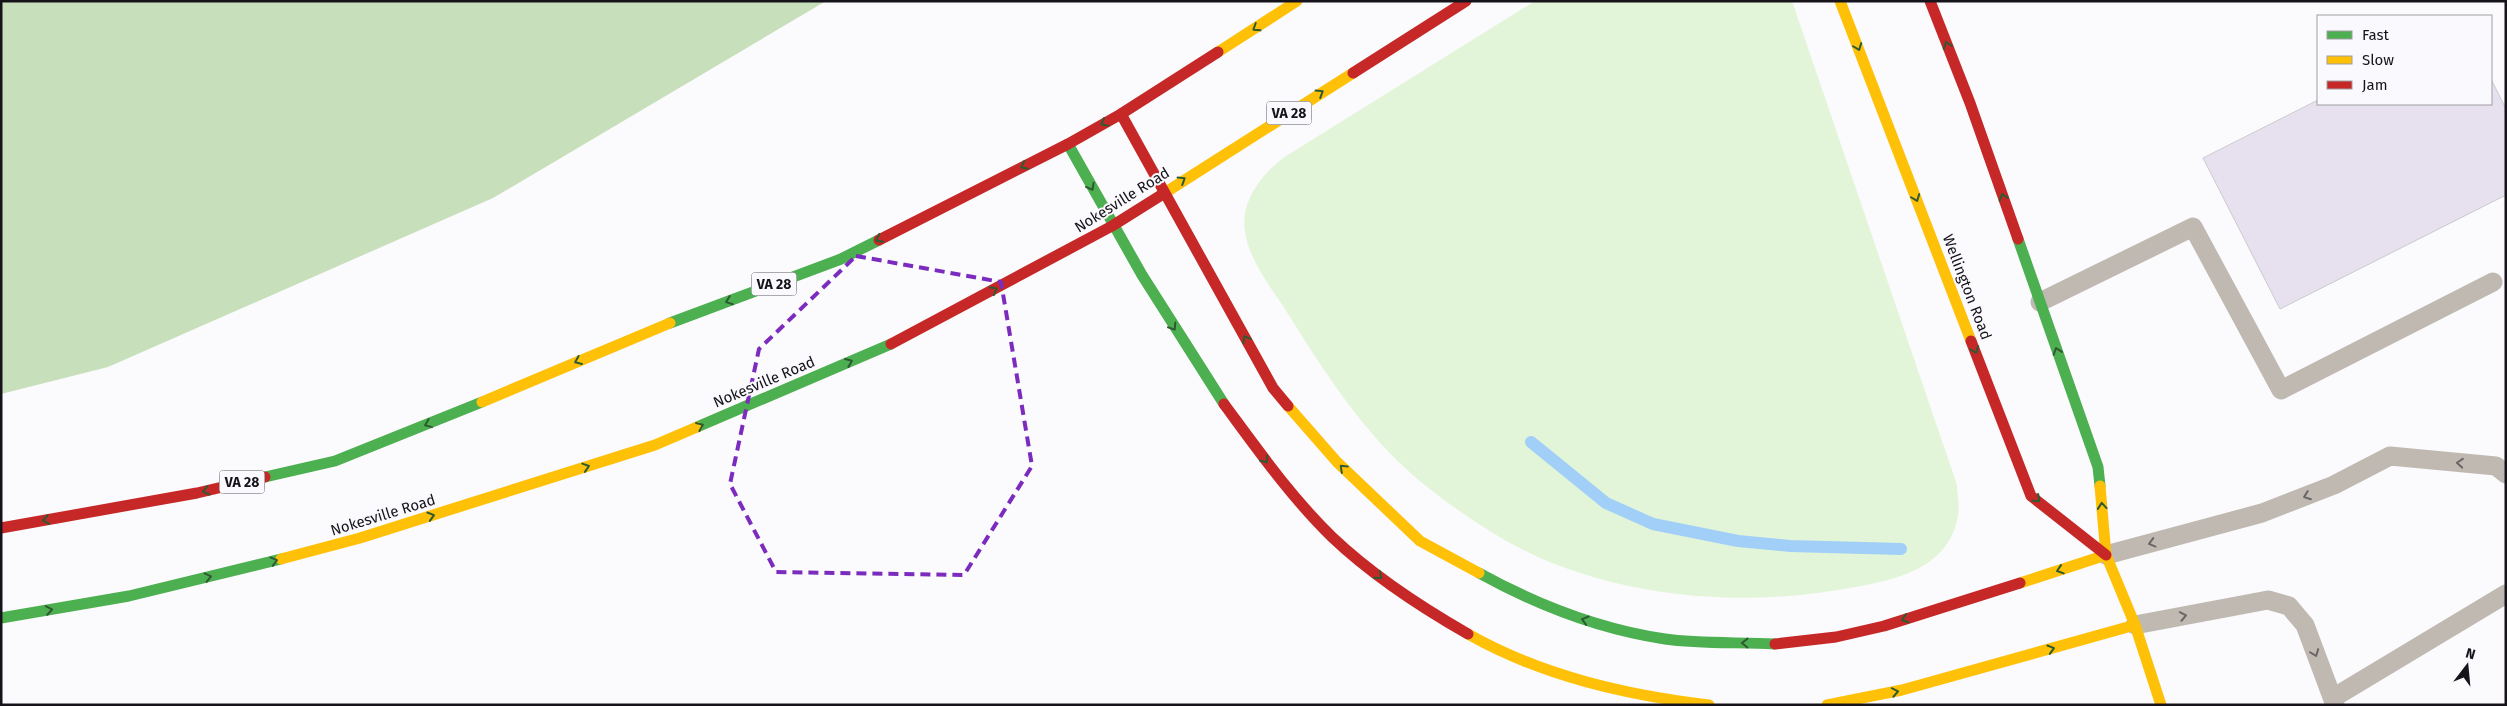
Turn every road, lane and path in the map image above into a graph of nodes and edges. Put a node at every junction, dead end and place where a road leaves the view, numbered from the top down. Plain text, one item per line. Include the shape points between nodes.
1 (1297, 1) edge
2 (1466, 1) edge
3 (1840, 1) edge
4 (1930, 1) edge
5 (1121, 114) junction
6 (1068, 144) junction
7 (1164, 192) junction
8 (1112, 226) junction
9 (2493, 282) dead end
10 (2040, 302) junction
11 (2506, 474) edge
12 (1, 528) edge
13 (2106, 555) junction
14 (2506, 594) edge
15 (1, 618) edge
16 (2135, 625) junction
17 (2334, 702) edge
18 (1709, 705) edge
19 (1827, 705) edge
20 (2161, 705) edge

1 -> 5 main road, VA 28
7 -> 2 main road, Nokesville Road / VA 28
3 -> 13 main road, Wellington Road via 2031,496
10 -> 4 main road, Wellington Road via 1970,103
5 -> 6 main road, VA 28
5 - 7 main road
6 -> 8 main road
6 -> 12 main road, VA 28 via 841,259 665,325 335,461 197,493
7 - 8 main road, Nokesville Road / VA 28
13 -> 7 main road via 1884,626 1782,644 1666,639 1567,615 1509,590 1420,541 1337,462 1273,388
15 -> 8 main road, Nokesville Road / VA 28 via 129,596 360,538 655,445 901,340
8 -> 18 main road via 1187,349 1272,469 1349,552 1388,584 1486,645 1548,670 1646,696
9 - 10 lane via 2281,390 2193,227
13 -> 10 main road, Wellington Road via 2098,467
11 -> 13 lane via 2496,466 2390,456 2334,485 2262,514
13 - 16 main road, Wellington Road
14 - 17 lane
16 -> 17 lane via 2268,600 2289,606 2305,624
19 -> 16 main road via 1902,690
16 - 20 main road, Wellington Road

